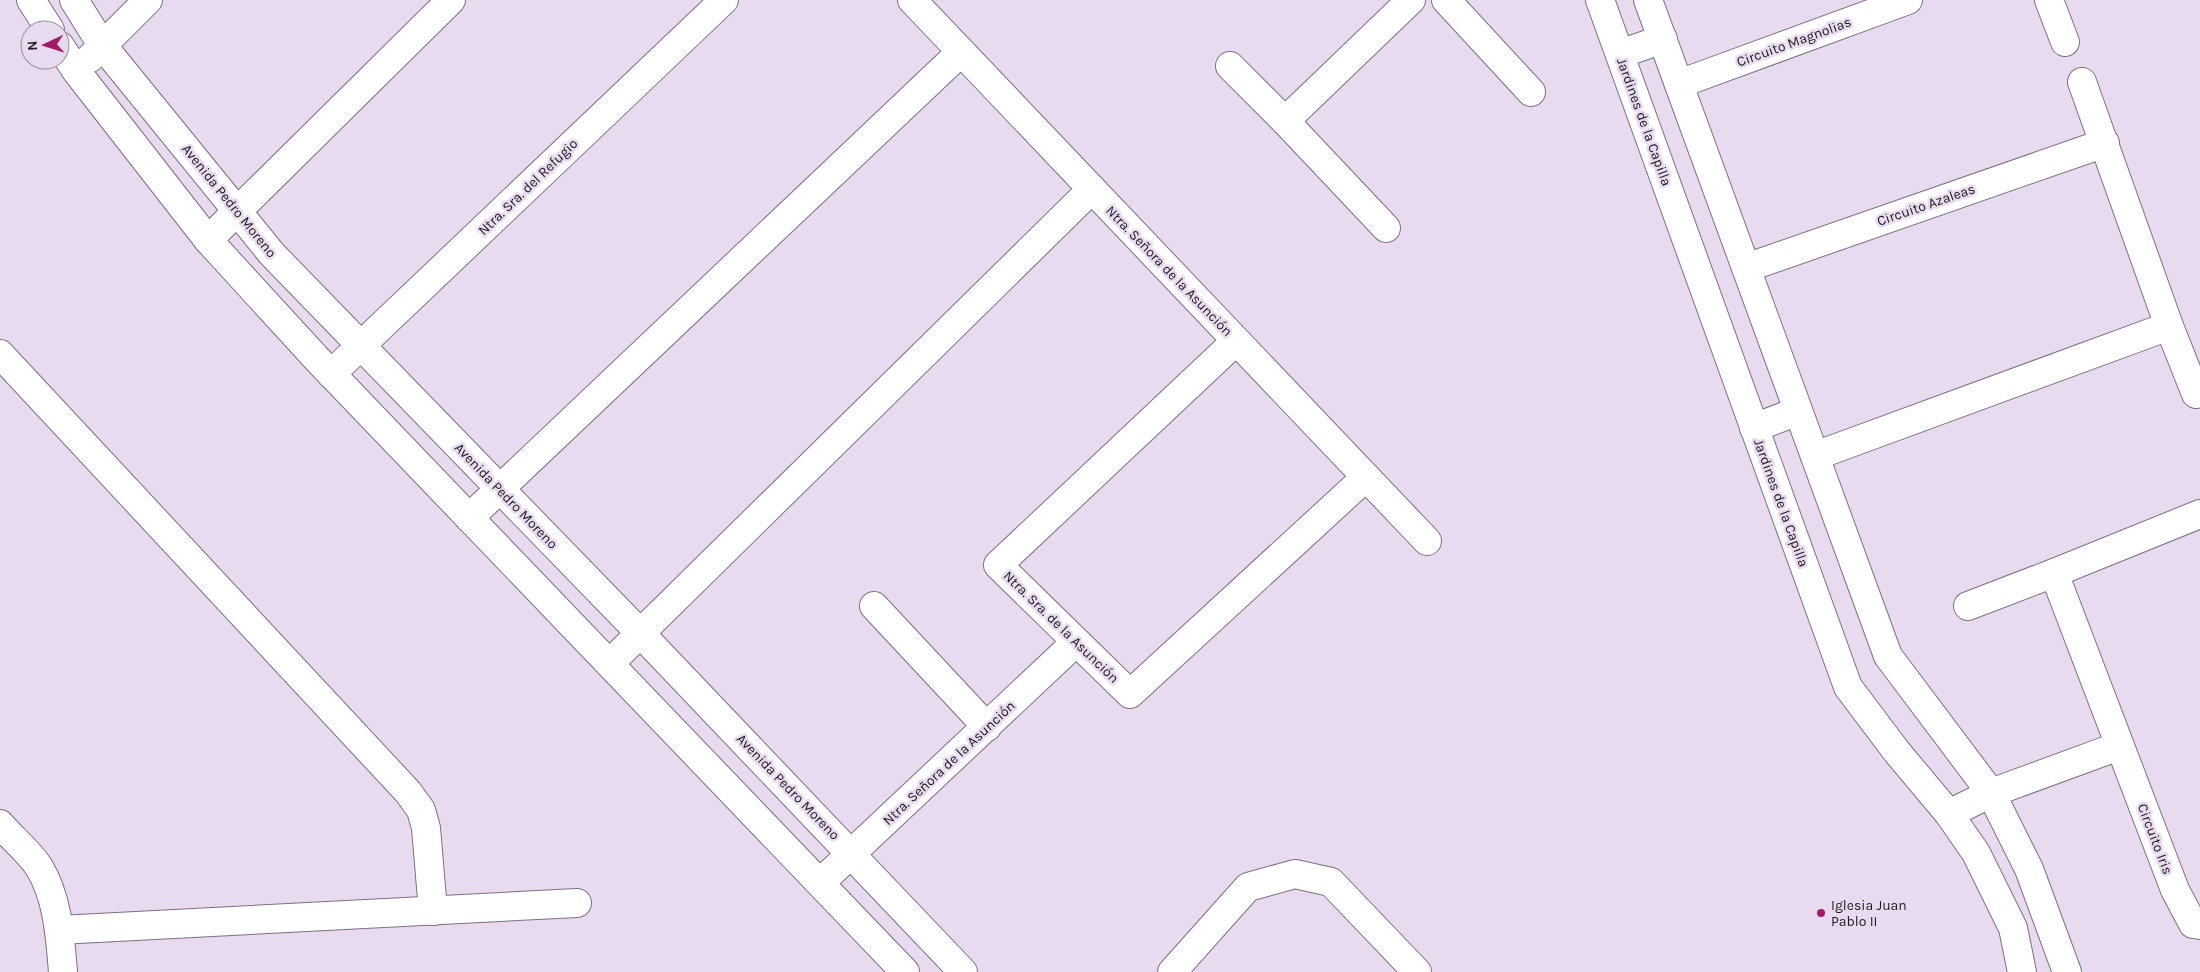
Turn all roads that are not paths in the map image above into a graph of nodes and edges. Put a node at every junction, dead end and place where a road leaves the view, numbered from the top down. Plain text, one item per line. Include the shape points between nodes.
1 (30, 0) edge
2 (74, 0) edge
3 (148, 0) edge
4 (451, 0) edge
5 (724, 0) edge
6 (912, 0) edge
7 (1411, 0) edge
8 (1446, 0) edge
9 (1600, 0) edge
10 (1648, 0) edge
11 (1908, 0) edge
12 (2048, 0) edge
13 (43, 20) edge
14 (1663, 39) junction
15 (2065, 42) dead end
16 (102, 44) junction
17 (961, 52) junction
18 (1620, 54) junction
19 (70, 61) edge
20 (1230, 66) dead end
21 (77, 72) junction
22 (2082, 82) dead end
23 (1679, 84) junction
24 (1530, 92) dead end
25 (1285, 121) junction
26 (2105, 143) junction
27 (1092, 189) junction
28 (236, 211) junction
29 (1386, 228) dead end
30 (208, 240) junction
31 (1746, 268) junction
32 (2169, 326) junction
33 (1236, 341) junction
34 (361, 347) junction
35 (0, 354) edge
36 (330, 374) junction
37 (2196, 394) dead end
38 (1798, 411) junction
39 (1754, 428) junction
40 (1815, 456) junction
41 (1366, 477) junction
42 (498, 488) junction
43 (2200, 514) edge
44 (469, 518) junction
45 (1427, 541) dead end
46 (2054, 574) junction
47 (874, 606) dead end
48 (1968, 606) dead end
49 (641, 634) junction
50 (1076, 642) junction
51 (610, 664) junction
52 (987, 727) junction
53 (2119, 746) junction
54 (1990, 793) junction
55 (1949, 814) junction
56 (0, 824) edge
57 (851, 854) junction
58 (821, 882) junction
59 (577, 903) dead end
60 (433, 911) junction
61 (2200, 925) edge
62 (59, 930) junction
63 (63, 972) edge
64 (905, 972) edge
65 (963, 972) edge
66 (1172, 972) edge
67 (1417, 972) edge
68 (2022, 972) edge
69 (2066, 972) edge

1 - 13 street
2 - 16 street, Avenida Pedro Moreno
3 - 16 street
4 - 28 street
5 - 34 street, Ntra. Sra. del Refugio
6 - 17 street, Ntra. Señora de la Asunción
7 - 25 street
8 - 24 street
9 - 18 street, Jardines de la Capilla
10 - 14 street
11 - 23 street, Circuito Magnolias
12 - 15 street
14 - 18 street
14 - 23 street
16 - 21 street
16 - 28 street, Avenida Pedro Moreno
17 - 27 street, Ntra. Señora de la Asunción
17 - 42 street
18 - 39 street, Jardines de la Capilla
19 - 21 street
20 - 25 street
21 - 30 street
22 - 26 street
23 - 31 street
25 - 29 street
26 - 31 street, Circuito Azaleas
26 - 32 street
27 - 33 street, Ntra. Señora de la Asunción
27 - 49 street
28 - 30 street
28 - 34 street, Avenida Pedro Moreno via 272,254
30 - 36 street
31 - 38 street
32 - 37 street
32 - 40 street
33 - 41 street, Ntra. Señora de la Asunción
33 - 50 street, Ntra. Sra. de la Asunción via 998,565
34 - 36 street, Ntra. Sra. del Refugio
34 - 42 street, Avenida Pedro Moreno
35 - 60 street via 408,792 421,810 426,828
36 - 44 street
38 - 39 street
38 - 40 street
39 - 55 street, Jardines de la Capilla via 1848,688
40 - 54 street via 1888,656
41 - 45 street, Ntra. Señora de la Asunción
41 - 50 street, Ntra. Sra. de la Asunción via 1130,694
42 - 44 street
42 - 49 street, Avenida Pedro Moreno
43 - 46 street
44 - 51 street
46 - 48 street
46 - 53 street, Circuito Iris
47 - 52 street
49 - 51 street
49 - 57 street, Avenida Pedro Moreno
50 - 52 street, Ntra. Señora de la Asunción
51 - 58 street
52 - 57 street, Ntra. Señora de la Asunción
53 - 54 street
53 - 61 street, Circuito Iris via 2175,890 2193,924
54 - 55 street
54 - 69 street via 2029,869
55 - 68 street, Jardines de la Capilla via 1976,853 2013,928
56 - 62 street via 38,867 52,897
57 - 58 street, Ntra. Señora de la Asunción
57 - 65 street, Avenida Pedro Moreno
58 - 64 street
59 - 60 street
60 - 62 street
62 - 63 street
66 - 67 street via 1248,887 1295,874 1331,882

